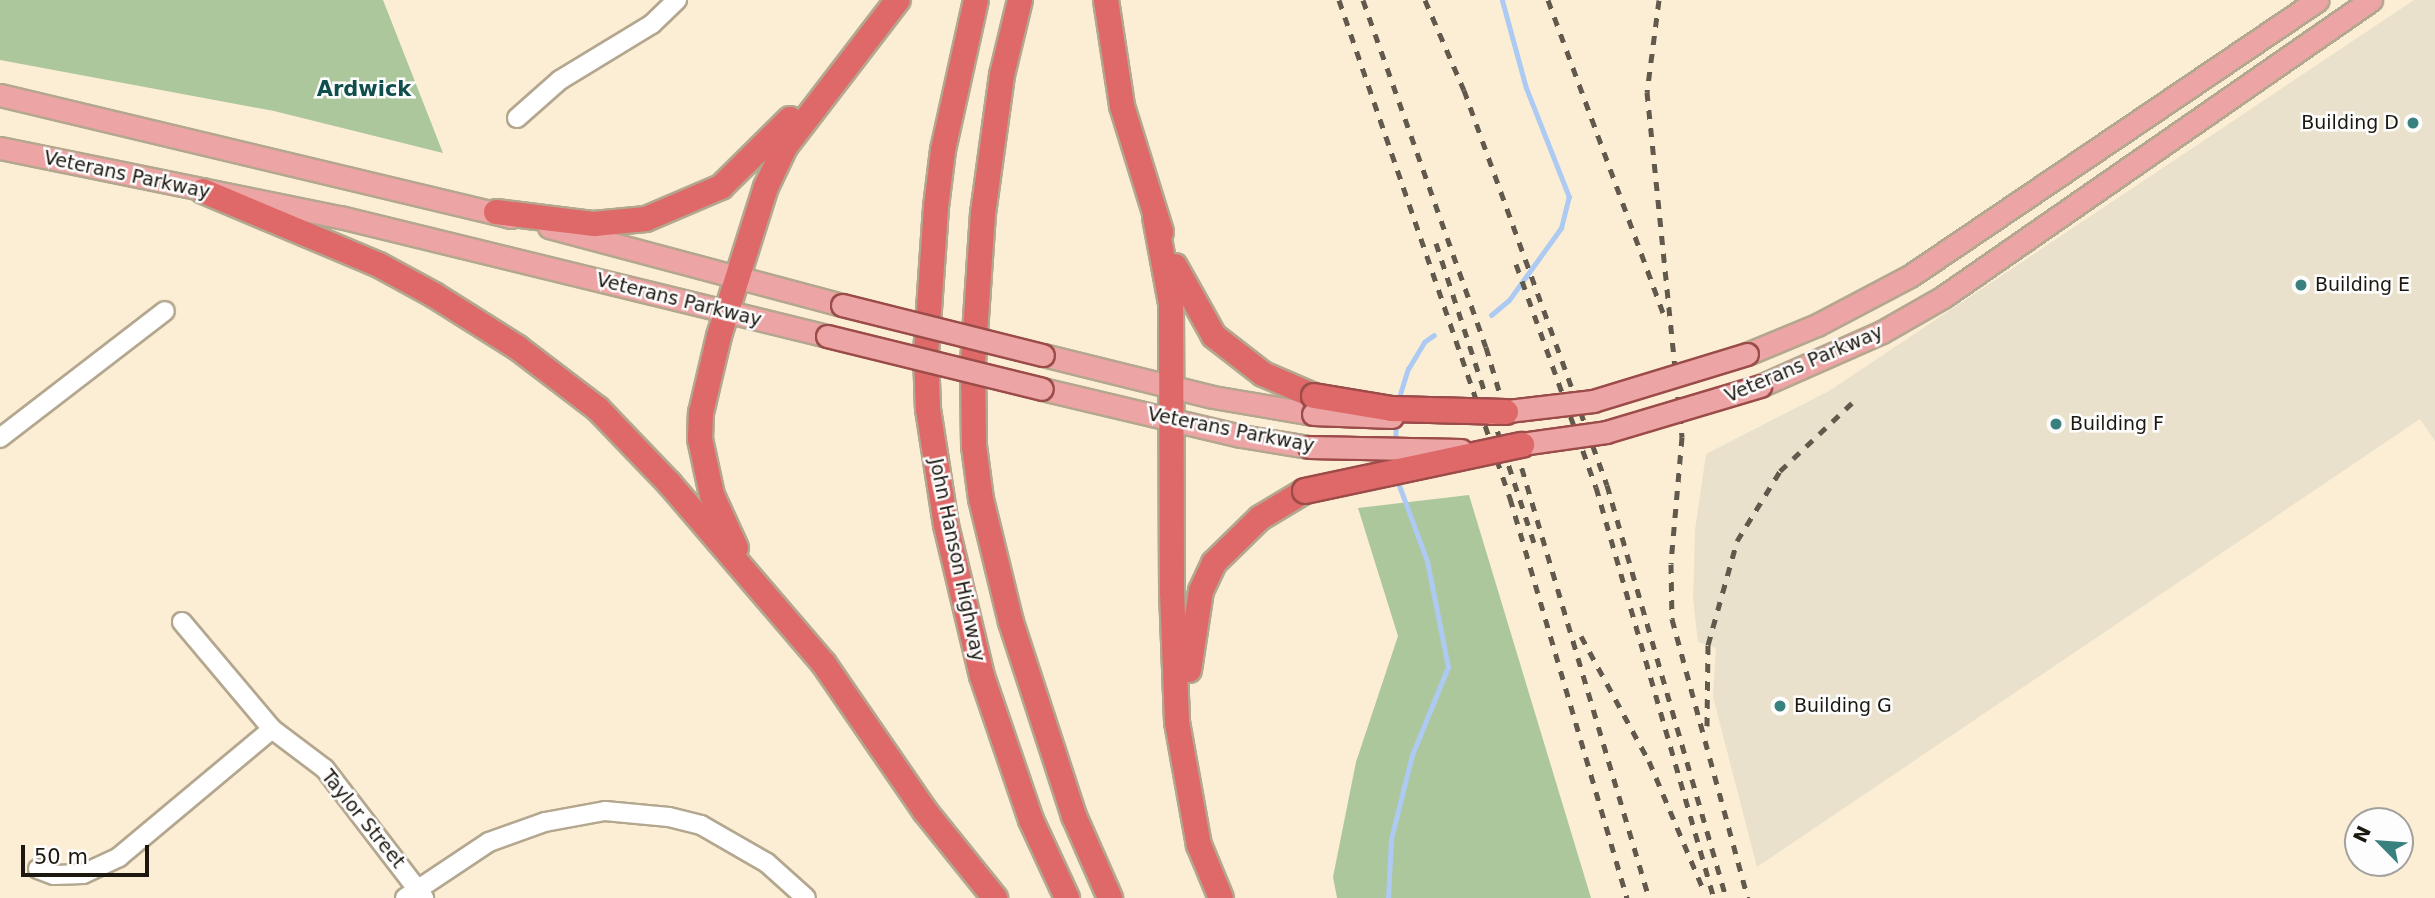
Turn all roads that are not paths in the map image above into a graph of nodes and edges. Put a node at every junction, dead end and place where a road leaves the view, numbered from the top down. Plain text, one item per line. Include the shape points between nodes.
1 (677, 0) edge
2 (898, 0) edge
3 (976, 0) edge
4 (1020, 0) edge
5 (1107, 0) edge
6 (2317, 0) edge
7 (2371, 0) edge
8 (877, 27) junction
9 (0, 94) edge
10 (517, 118) dead end
11 (0, 148) edge
12 (203, 191) junction
13 (496, 212) junction
14 (1155, 217) junction
15 (738, 277) junction
16 (165, 311) dead end
17 (726, 313) junction
18 (1171, 387) junction
19 (1314, 405) junction
20 (1506, 412) joint
21 (1171, 419) junction
22 (0, 438) edge
23 (1522, 445) junction
24 (754, 579) junction
25 (182, 622) dead end
26 (272, 729) junction
27 (38, 869) dead end
28 (416, 895) edge
29 (806, 898) edge
30 (995, 898) edge
31 (1067, 898) edge
32 (1110, 898) edge
33 (1222, 898) edge

1 - 10 street via 627,41 560,80
2 - 8 highway
3 - 31 highway, John Hanson Highway via 948,125 936,207 926,353 928,409 946,525 982,676 1031,820
4 - 32 highway, John Hanson Highway via 1002,75 983,213 973,363 974,446 981,499 1011,622 1074,816
5 - 14 highway via 1122,106
6 - 20 main road, Veterans Parkway, bridge via 1910,276 1818,326 1747,354 1593,401
7 - 23 main road, Veterans Parkway, bridge via 1943,296 1882,332 1760,386 1643,423
8 - 13 highway via 751,161 721,187 682,207 646,219 594,224
8 - 15 highway via 785,147 766,187
9 - 13 main road, Veterans Parkway
11 - 12 main road, Veterans Parkway
12 - 17 main road, Veterans Parkway via 340,217
12 - 24 highway via 379,265 518,348 598,409
13 - 15 main road, Veterans Parkway
14 - 18 highway via 1171,303
14 - 19 highway via 1186,293 1214,336
15 - 17 highway
15 - 18 main road, Veterans Parkway, bridge
16 - 22 street
17 - 21 main road, Veterans Parkway, bridge
17 - 24 highway via 706,386 700,439 712,495
18 - 19 main road, Veterans Parkway
18 - 21 highway
19 - 20 highway, bridge
21 - 23 main road, Veterans Parkway, bridge via 1309,447 1405,452
21 - 33 highway via 1177,722 1199,845
23 - 33 highway, bridge via 1306,491 1274,508 1214,563 1200,591 1191,639 1187,710 1195,787
24 - 30 highway via 824,664 925,811
25 - 26 street, Taylor Street
26 - 27 street via 119,857 83,874 54,875
26 - 28 street, Taylor Street via 325,769
28 - 29 street via 489,842 516,831 576,815 629,812 680,820 734,841

